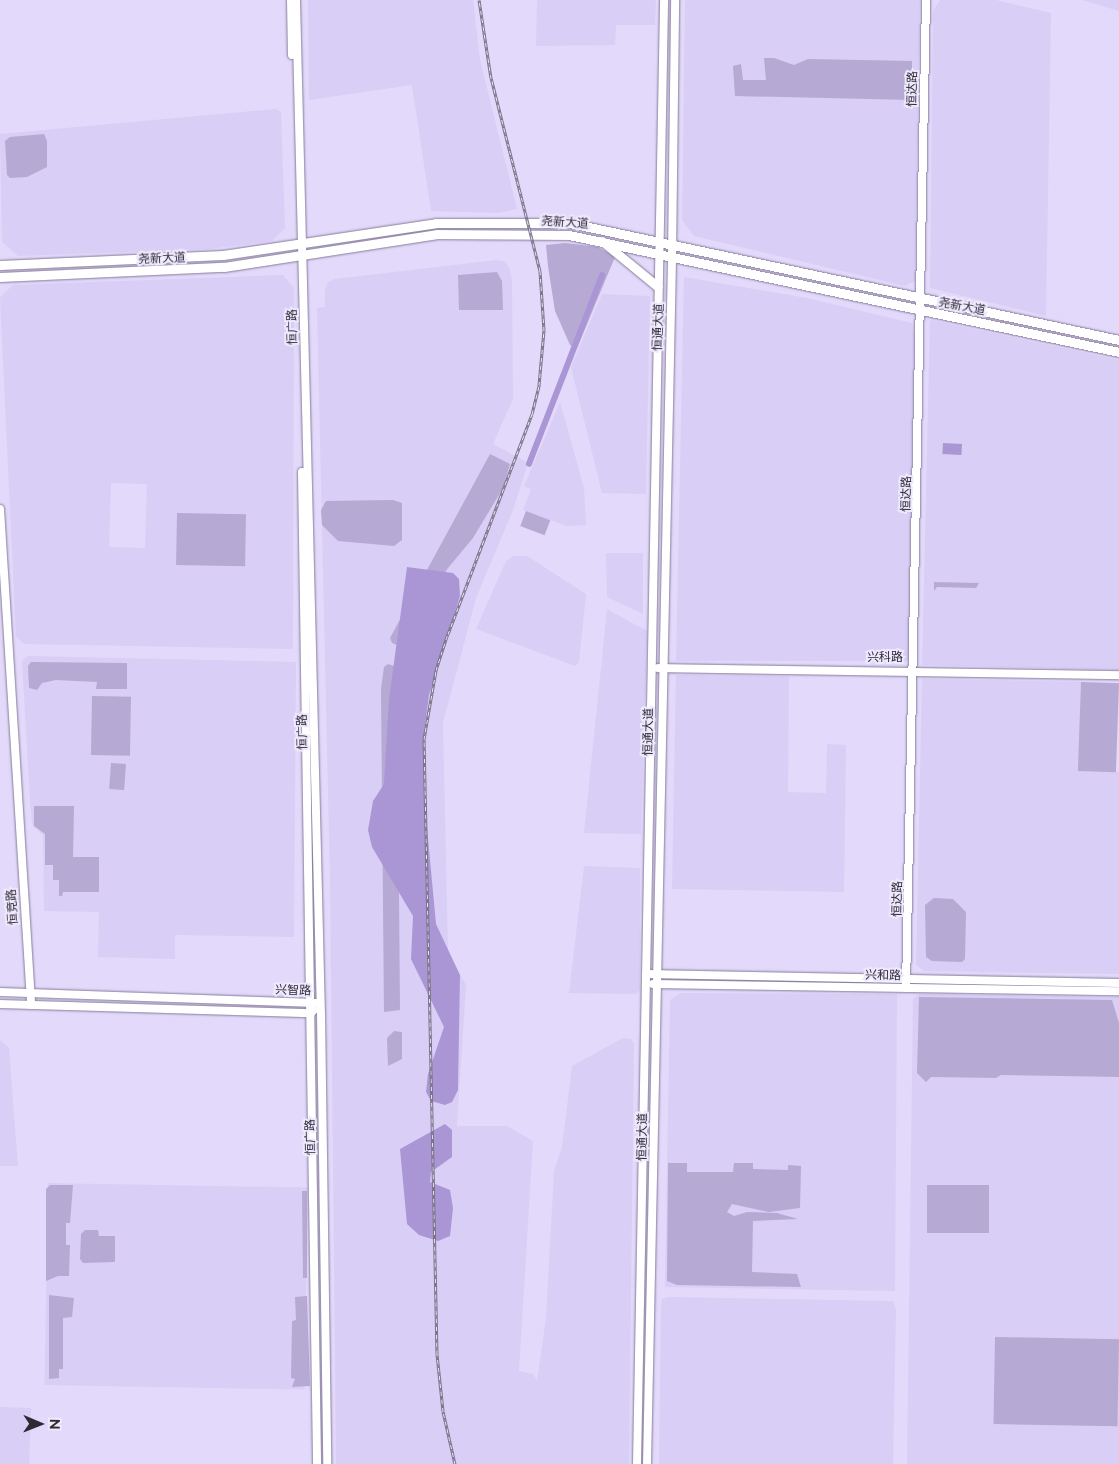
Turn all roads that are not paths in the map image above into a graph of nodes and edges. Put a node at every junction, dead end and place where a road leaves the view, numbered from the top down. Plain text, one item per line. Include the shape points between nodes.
1 (291, 0) edge
2 (296, 0) edge
3 (664, 0) edge
4 (675, 0) edge
5 (926, 0) edge
6 (598, 238) junction
7 (659, 242) junction
8 (300, 244) junction
9 (673, 244) junction
10 (659, 254) junction
11 (301, 256) junction
12 (672, 256) junction
13 (0, 265) edge
14 (0, 277) edge
15 (658, 287) junction
16 (921, 297) junction
17 (920, 312) junction
18 (1119, 340) edge
19 (1119, 352) edge
20 (0, 509) edge
21 (651, 668) junction
22 (661, 668) junction
23 (914, 670) junction
24 (1119, 675) edge
25 (646, 974) junction
26 (657, 975) junction
27 (907, 978) junction
28 (1119, 982) edge
29 (646, 984) junction
30 (657, 984) junction
31 (906, 988) junction
32 (1119, 991) edge
33 (0, 992) edge
34 (31, 993) junction
35 (311, 1003) junction
36 (321, 1003) junction
37 (0, 1004) edge
38 (31, 1005) junction
39 (311, 1013) junction
40 (317, 1464) edge
41 (328, 1464) edge
42 (637, 1464) edge
43 (647, 1464) edge

1 - 8 street, 恒广路
2 - 8 street, 恒广路
3 - 7 street, 恒通大道
4 - 9 street, 恒通大道
5 - 16 street, 恒达路
6 - 10 main road, 尧新大道
6 - 11 main road, 尧新大道 via 569,234 458,233
6 - 15 main road
7 - 8 main road, 尧新大道 via 570,223 484,221 436,222
7 - 9 main road, 尧新大道
7 - 10 street, 恒通大道
8 - 11 street, 恒广路
8 - 13 main road, 尧新大道 via 184,259
9 - 12 street, 恒通大道
9 - 16 main road, 尧新大道
10 - 12 main road, 尧新大道
10 - 15 street, 恒通大道
11 - 14 main road, 尧新大道 via 184,271
11 - 35 street, 恒广路
11 - 36 street, 恒广路
12 - 17 main road, 尧新大道
12 - 22 street, 恒通大道
15 - 21 street, 恒通大道
16 - 17 street, 恒达路
16 - 18 main road, 尧新大道
17 - 19 main road, 尧新大道
17 - 23 street, 恒达路
20 - 34 street, 恒竞路
21 - 22 street, 兴科路
21 - 25 street, 恒通大道
22 - 23 street, 兴科路
22 - 26 street, 恒通大道
23 - 24 street, 兴科路
23 - 27 street, 恒达路
25 - 26 street, 兴和路
25 - 29 street, 恒通大道
26 - 27 street, 兴和路
26 - 30 street, 恒通大道
27 - 28 street, 兴和路
27 - 31 street, 恒达路
29 - 30 street, 兴和路
29 - 42 street, 恒通大道
30 - 31 street, 兴和路
30 - 43 street, 恒通大道
31 - 32 street, 兴和路
33 - 34 street, 兴智路
34 - 35 street, 兴智路
34 - 38 street, 恒竞路
35 - 36 street, 兴智路
35 - 39 street, 恒广路
36 - 39 street, 兴智路
36 - 41 street, 恒广路
37 - 38 street, 兴智路
38 - 39 street, 兴智路
39 - 40 street, 恒广路

